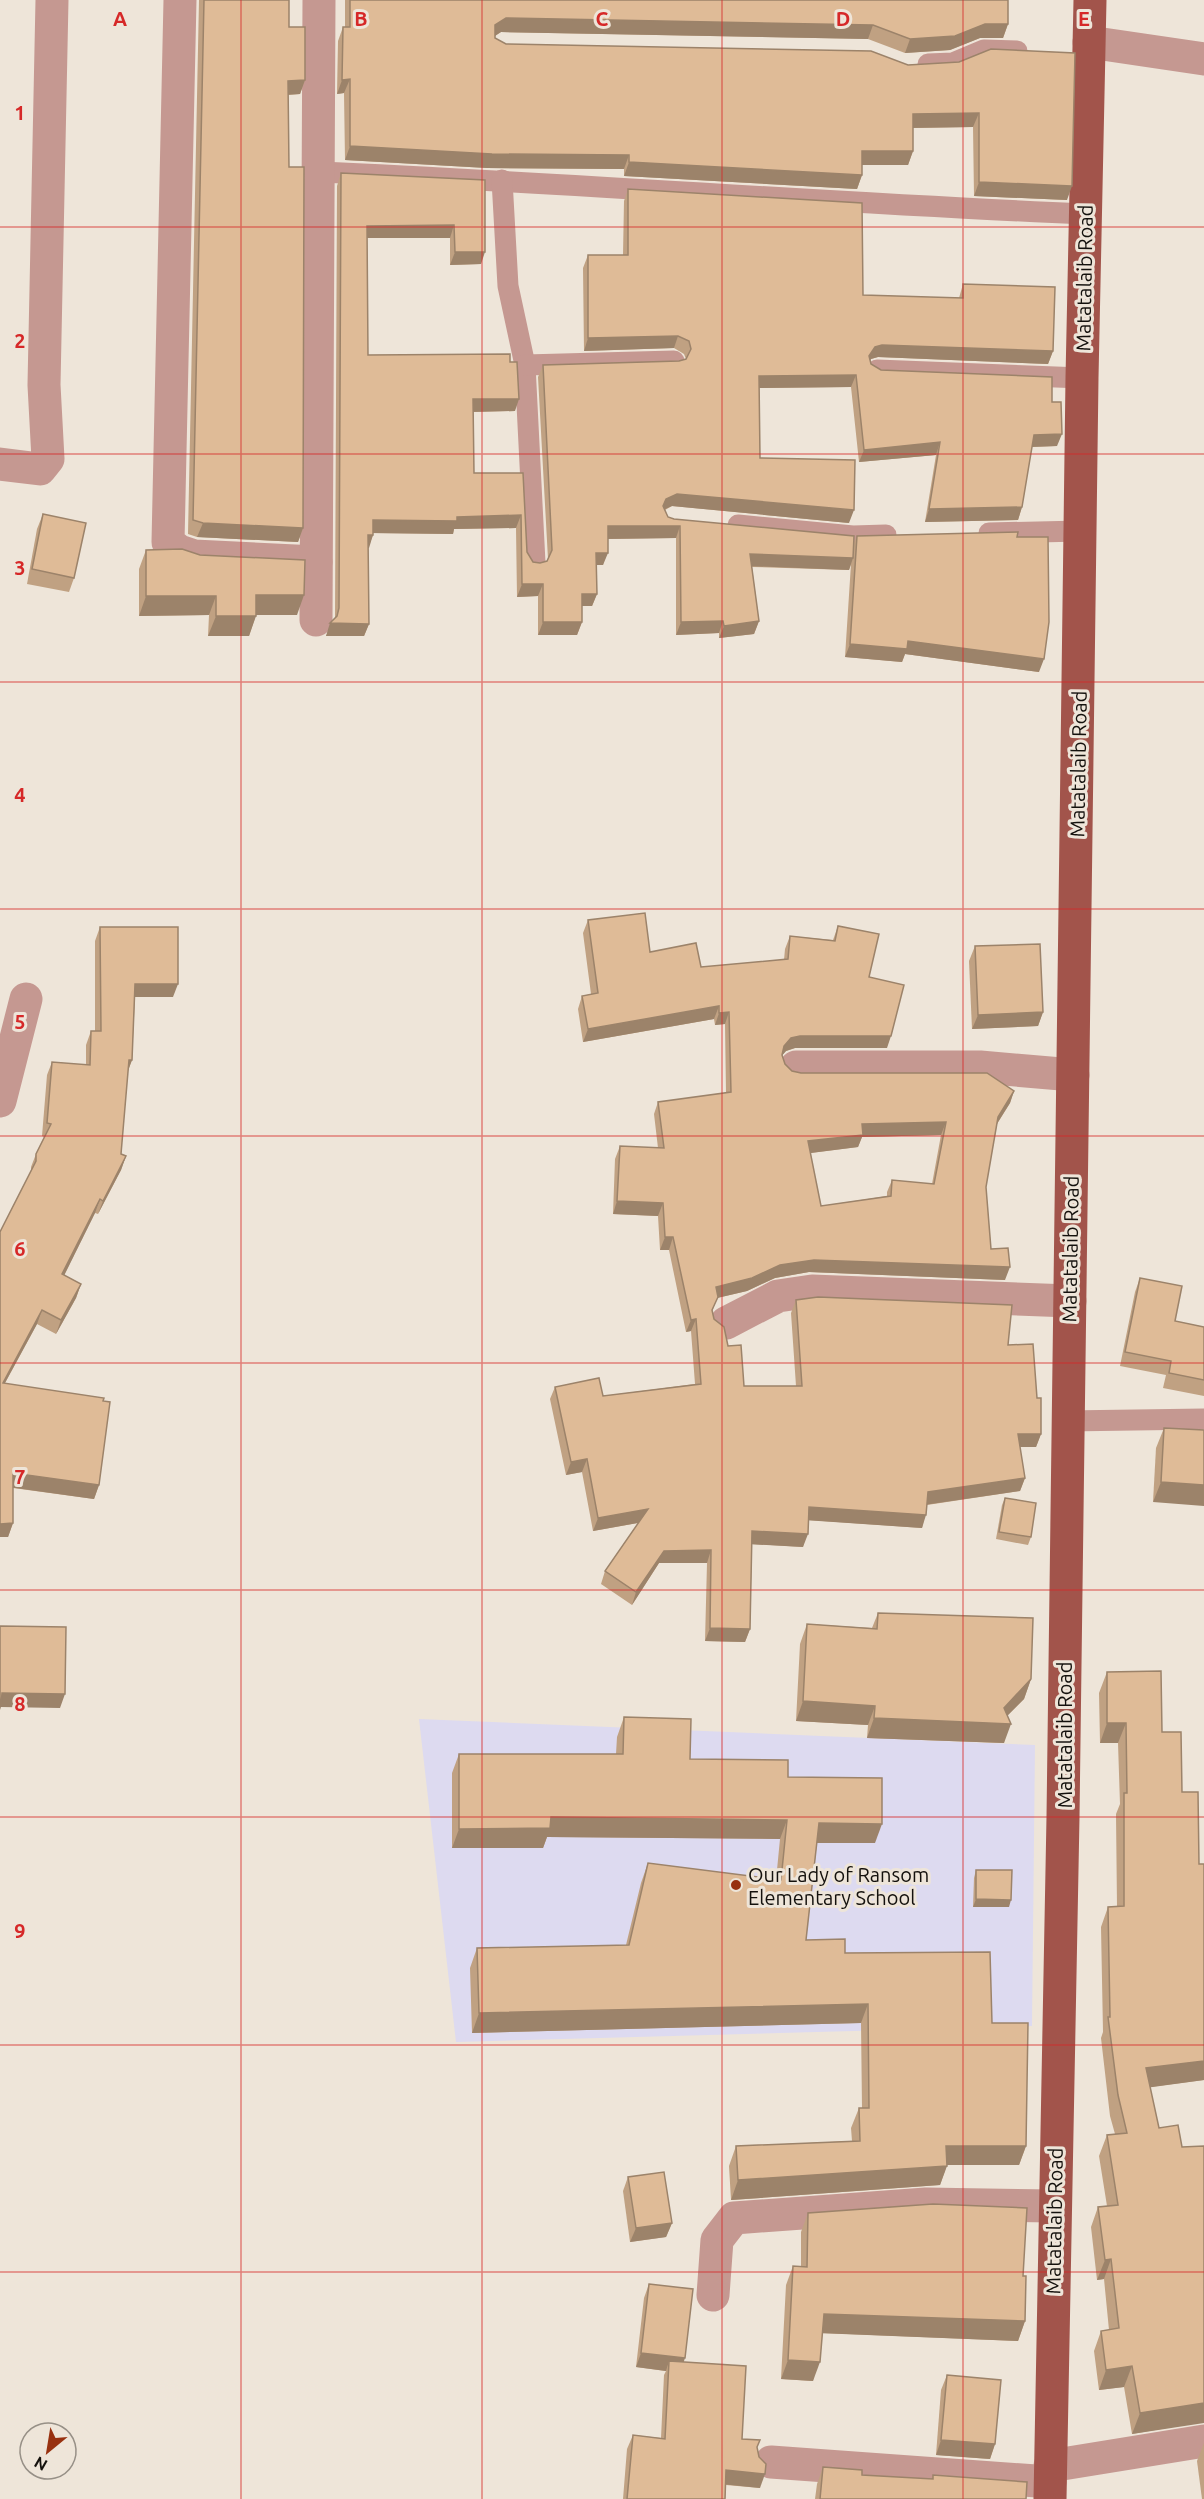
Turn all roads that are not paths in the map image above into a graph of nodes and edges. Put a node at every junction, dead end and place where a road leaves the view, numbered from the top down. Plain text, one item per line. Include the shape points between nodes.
1 (52, 0) edge
2 (180, 0) edge
3 (319, 0) edge
4 (1090, 0) edge
5 (1080, 50) junction
6 (1041, 52) edge
7 (1204, 59) edge
8 (903, 66) edge
9 (318, 172) junction
10 (502, 180) junction
11 (1085, 214) junction
12 (674, 362) edge
13 (525, 365) junction
14 (878, 370) edge
15 (1082, 378) junction
16 (0, 464) edge
17 (717, 523) edge
18 (1082, 531) junction
19 (967, 533) edge
20 (910, 534) edge
21 (316, 562) junction
22 (535, 563) edge
23 (316, 620) dead end
24 (26, 999) dead end
25 (796, 1066) dead end
26 (1073, 1075) junction
27 (0, 1101) edge
28 (1070, 1300) junction
29 (726, 1323) dead end
30 (1204, 1419) edge
31 (1066, 1421) junction
32 (1054, 2206) junction
33 (713, 2295) dead end
34 (1204, 2441) edge
35 (771, 2462) dead end
36 (1050, 2482) edge

1 - 16 street via 44,385 48,459 40,469
2 - 21 street via 168,542 194,556
3 - 9 street
4 - 5 main road, Matatalaib Road
5 - 7 street
5 - 11 main road, Matatalaib Road
6 - 8 lane via 984,50 953,63
9 - 10 lane
9 - 21 street
10 - 11 lane
10 - 13 lane via 508,286
11 - 15 main road, Matatalaib Road
12 - 13 lane
13 - 22 lane
14 - 15 lane
15 - 18 main road, Matatalaib Road
17 - 20 lane via 853,536
18 - 19 lane
18 - 26 main road, Matatalaib Road
21 - 23 street
24 - 27 street
25 - 26 street via 980,1067
26 - 28 main road, Matatalaib Road
28 - 29 street via 812,1291 778,1296
28 - 31 main road, Matatalaib Road
30 - 31 lane
31 - 32 main road, Matatalaib Road via 1063,1817
32 - 33 street via 926,2204 734,2218 717,2240
32 - 36 main road, Matatalaib Road
34 - 36 street
35 - 36 street

